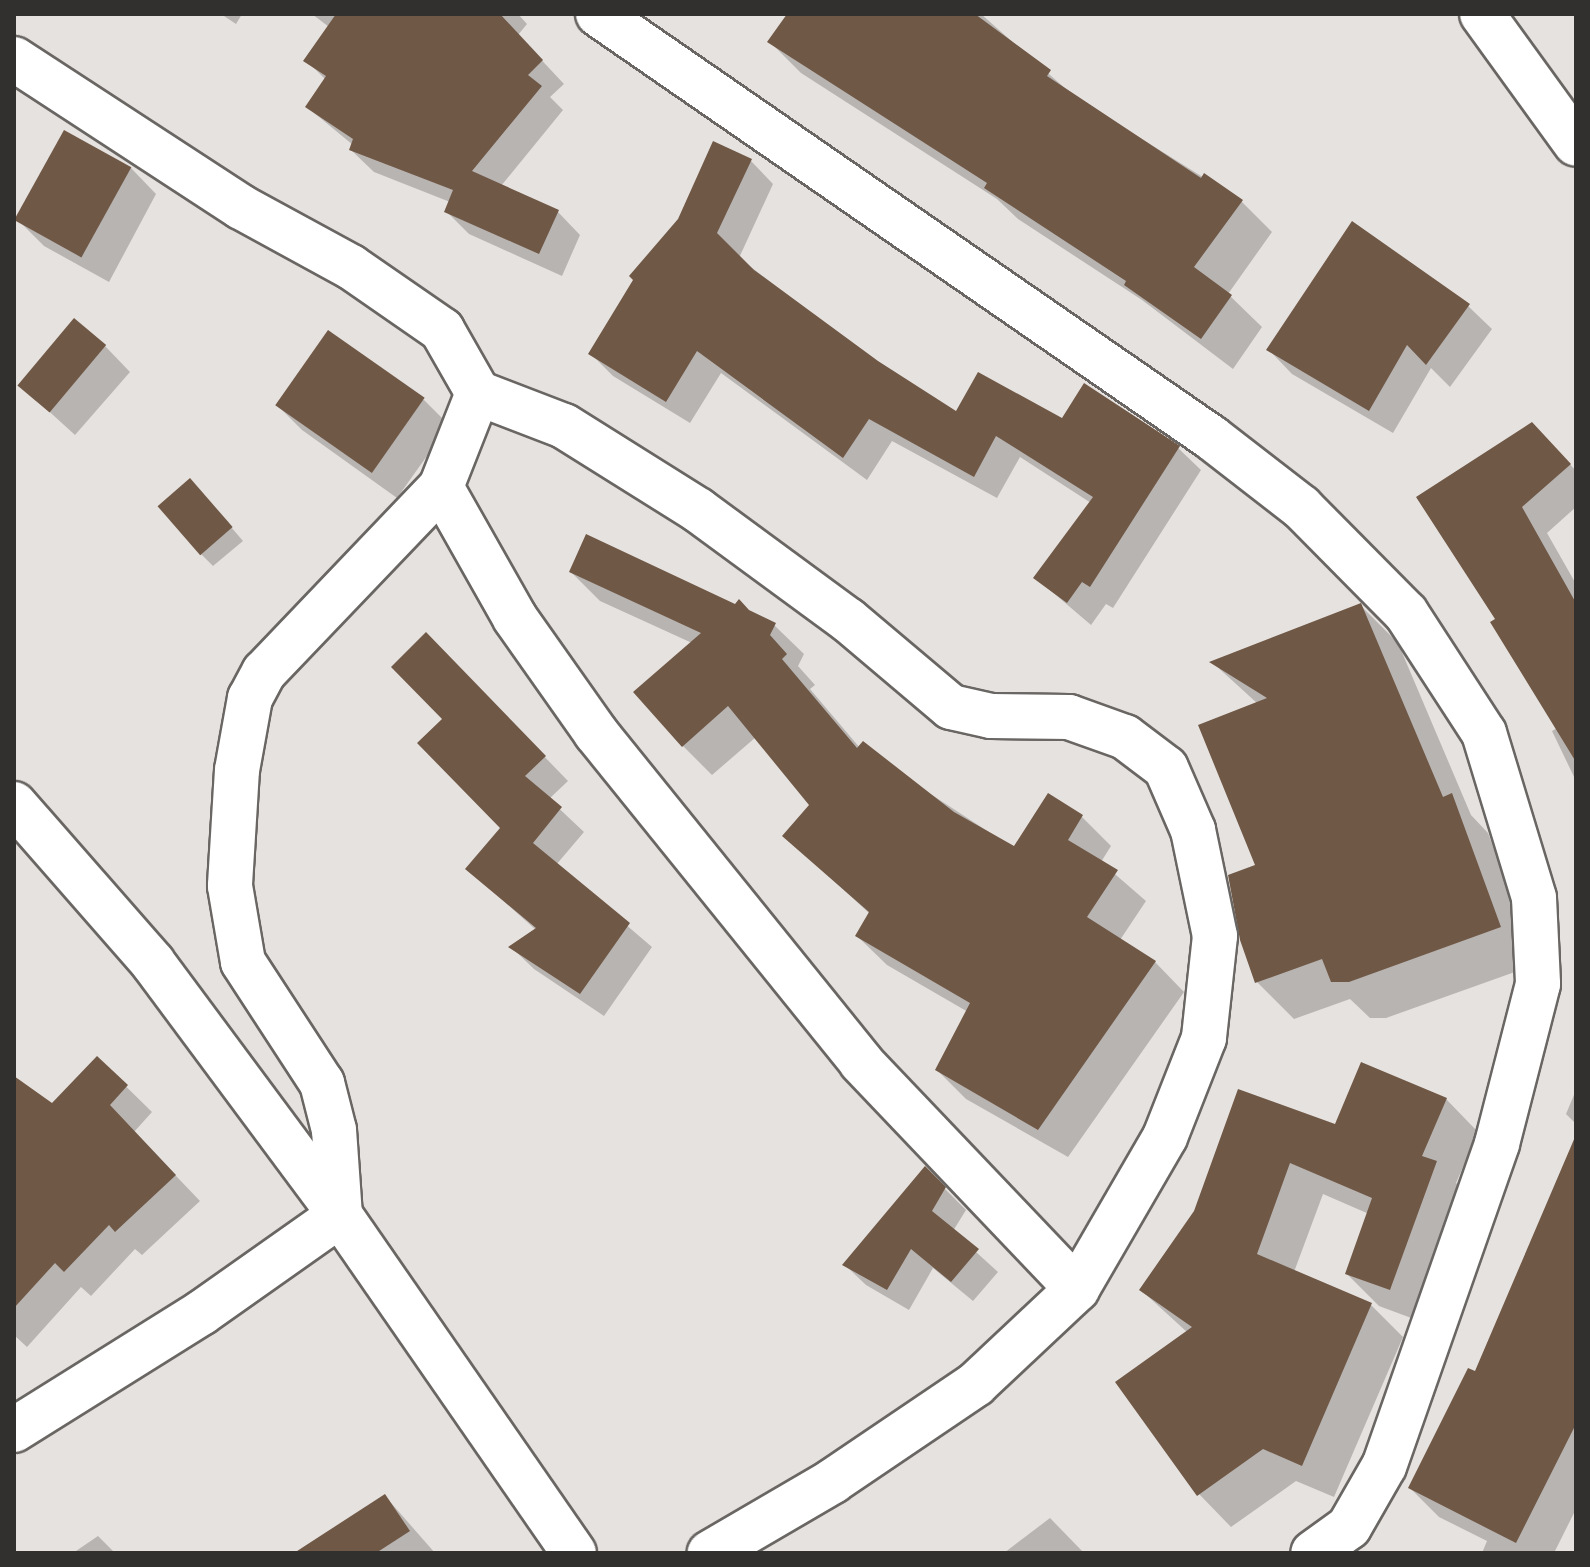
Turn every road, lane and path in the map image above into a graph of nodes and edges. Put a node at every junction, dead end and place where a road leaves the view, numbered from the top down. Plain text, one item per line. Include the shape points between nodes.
1 (598, 14) edge
2 (1482, 14) edge
3 (14, 59) edge
4 (1576, 144) edge
5 (478, 393) junction
6 (441, 487) junction
7 (14, 804) edge
8 (340, 1215) junction
9 (1077, 1289) junction
10 (14, 1430) edge
11 (574, 1553) edge
12 (710, 1553) edge
13 (1313, 1553) edge

1 - 13 street via 1212,438 1301,507 1406,613 1484,733 1534,898 1538,984 1497,1144 1384,1466 1349,1527
2 - 4 street
3 - 5 street via 241,207 351,267 442,330
5 - 6 street
5 - 9 street via 564,426 698,510 848,620 951,707 991,716 1069,717 1102,726 1166,768 1193,830 1215,936 1204,1038 1165,1137
6 - 8 street via 264,672 250,698 237,770 230,886 243,962 322,1083 334,1130
6 - 9 street via 515,618 596,733 861,1062
7 - 8 street via 153,963
8 - 10 street via 201,1313
8 - 11 street
9 - 12 street via 976,1384 833,1481

